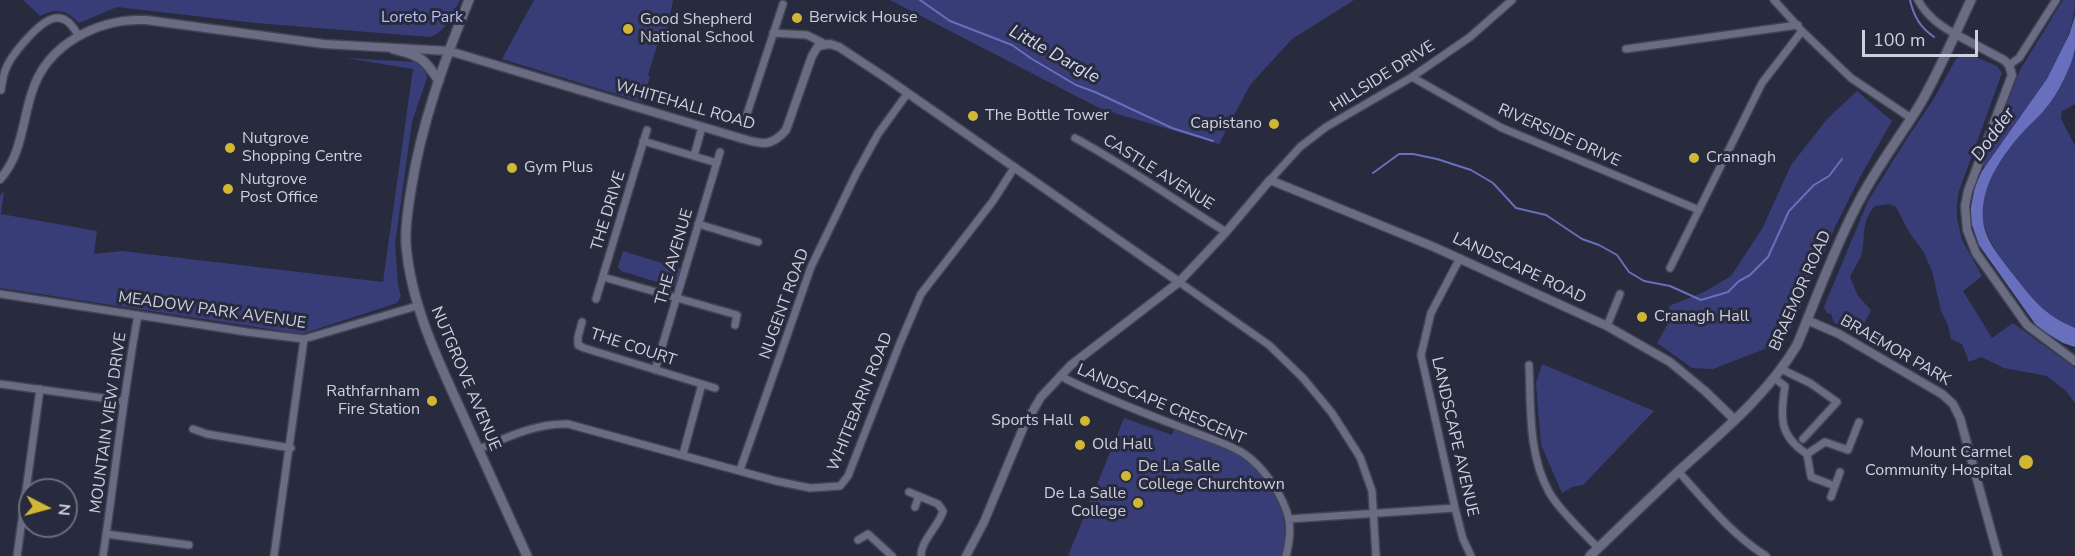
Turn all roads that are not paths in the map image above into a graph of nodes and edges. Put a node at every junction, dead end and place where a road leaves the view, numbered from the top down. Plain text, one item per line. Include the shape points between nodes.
1 (469, 0) edge
2 (1512, 0) edge
3 (1774, 0) edge
4 (1918, 0) edge
5 (1971, 0) edge
6 (2055, 0) edge
7 (783, 4) dead end
8 (1800, 28) junction
9 (774, 33) junction
10 (1955, 34) junction
11 (79, 36) junction
12 (825, 44) junction
13 (393, 49) junction
14 (1626, 49) dead end
15 (449, 51) junction
16 (2009, 65) junction
17 (1412, 77) junction
18 (440, 81) junction
19 (1, 90) edge
20 (907, 93) junction
21 (1911, 118) junction
22 (744, 123) dead end
23 (702, 127) junction
24 (646, 130) dead end
25 (1075, 138) dead end
26 (644, 141) junction
27 (720, 152) dead end
28 (694, 156) junction
29 (717, 163) junction
30 (1014, 168) junction
31 (0, 179) edge
32 (1270, 180) junction
33 (1699, 210) junction
34 (698, 224) junction
35 (1227, 232) junction
36 (759, 242) dead end
37 (1460, 258) junction
38 (1670, 268) dead end
39 (603, 277) junction
40 (1179, 282) junction
41 (0, 294) edge
42 (1620, 294) dead end
43 (677, 297) junction
44 (596, 299) dead end
45 (417, 306) junction
46 (138, 315) junction
47 (1807, 320) junction
48 (582, 322) dead end
49 (735, 325) dead end
50 (1606, 326) junction
51 (304, 339) junction
52 (2075, 361) edge
53 (1529, 365) dead end
54 (1781, 369) junction
55 (655, 370) junction
56 (1061, 375) junction
57 (1774, 378) junction
58 (0, 384) edge
59 (702, 384) junction
60 (715, 388) dead end
61 (40, 389) junction
62 (124, 401) junction
63 (1735, 420) junction
64 (1859, 422) dead end
65 (193, 429) dead end
66 (1803, 439) dead end
67 (291, 448) junction
68 (479, 449) junction
69 (683, 454) junction
70 (1807, 454) junction
71 (740, 470) junction
72 (1678, 471) junction
73 (1840, 472) dead end
74 (1835, 486) junction
75 (909, 492) dead end
76 (919, 496) junction
77 (1831, 497) dead end
78 (915, 507) dead end
79 (1455, 508) junction
80 (1375, 513) junction
81 (1289, 519) junction
82 (106, 534) junction
83 (858, 540) dead end
84 (189, 545) dead end
85 (1598, 548) junction
86 (1756, 550) junction
87 (17, 556) edge
88 (103, 556) edge
89 (274, 556) edge
90 (527, 556) edge
91 (892, 556) edge
92 (920, 556) edge
93 (966, 556) edge
94 (1286, 556) edge
95 (1376, 556) edge
96 (1471, 556) edge
97 (1590, 556) edge
98 (1750, 556) edge
99 (1766, 556) edge
100 (1998, 556) edge

1 - 15 main road, NUTGROVE AVENUE
2 - 17 street, HILLSIDE DRIVE via 1470,37
3 - 8 street
4 - 10 street via 1924,11
5 - 10 main road, BRAEMOR ROAD
6 - 16 street via 2019,58
7 - 9 street
8 - 14 street
8 - 21 street via 1851,78
8 - 33 street via 1762,83
9 - 12 street via 807,35
9 - 22 street
10 - 16 street
10 - 21 main road, BRAEMOR ROAD
11 - 13 street, WHITEHALL ROAD via 103,24 130,19
11 - 19 street via 65,20 46,21 23,42 5,70
11 - 31 street, WHITEHALL ROAD via 50,60 40,74 15,157
12 - 20 street via 839,47
12 - 23 street, WHITEHALL ROAD via 818,46 812,56 780,138 755,143
13 - 15 street, WHITEHALL ROAD
13 - 18 main road via 425,60
15 - 18 main road, NUTGROVE AVENUE
15 - 23 street, WHITEHALL ROAD
16 - 52 street via 2012,75 1968,191 1967,230 1976,253 2027,325
17 - 32 street, HILLSIDE DRIVE via 1326,127 1300,147
17 - 33 street, RIVERSIDE DRIVE via 1502,128
18 - 45 main road, NUTGROVE AVENUE via 418,154 406,226
20 - 30 street
20 - 71 street, NUGENT ROAD via 873,144 811,267
21 - 47 main road, BRAEMOR ROAD via 1856,207
23 - 28 street
24 - 26 street, THE DRIVE
25 - 35 street, CASTLE AVENUE
26 - 28 street
26 - 39 street, THE DRIVE
27 - 29 street, THE AVENUE
28 - 29 street
29 - 34 street, THE AVENUE
30 - 40 street
30 - 71 street, WHITEBARN ROAD via 921,294 848,476 840,486 810,488
32 - 35 street
32 - 37 street, LANDSCAPE ROAD
33 - 38 street
34 - 36 street
34 - 43 street, THE AVENUE
35 - 40 street
37 - 50 street, LANDSCAPE ROAD
37 - 79 street, LANDSCAPE AVENUE via 1431,313 1421,355
39 - 43 street
39 - 44 street, THE DRIVE
40 - 56 street
40 - 80 street via 1269,345 1303,378 1332,413 1360,457
41 - 46 street, MEADOW PARK AVENUE
42 - 50 street
43 - 49 street via 737,315
43 - 55 street, THE AVENUE
45 - 51 street, MEADOW PARK AVENUE
45 - 68 main road, NUTGROVE AVENUE
46 - 51 street, MEADOW PARK AVENUE
46 - 62 street, MOUNTAIN VIEW DRIVE
47 - 54 main road, BRAEMOR ROAD
47 - 100 street, BRAEMOR PARK via 1897,367 1953,404
48 - 55 street, THE COURT via 578,345
50 - 63 street, LANDSCAPE ROAD via 1670,362
51 - 67 street
53 - 85 street via 1533,444 1539,469 1550,494
54 - 57 main road, BRAEMOR ROAD
54 - 66 street via 1836,402
55 - 59 street, THE COURT
56 - 81 street, LANDSCAPE CRESCENT via 1104,399 1242,453 1272,483
56 - 93 street via 1041,397 1024,426
57 - 63 main road, BRAEMOR ROAD
57 - 70 street via 1785,386 1781,409 1785,429 1793,444
58 - 61 street
59 - 60 street, THE COURT
59 - 69 street
61 - 62 street
61 - 87 street
62 - 82 street, MOUNTAIN VIEW DRIVE
63 - 72 main road, BRAEMOR ROAD
64 - 70 street via 1848,450 1825,442
65 - 67 street
67 - 89 street
68 - 69 street, WHITEBARN ROAD via 553,423
68 - 90 main road, NUTGROVE AVENUE
69 - 71 street, WHITEBARN ROAD
70 - 74 street via 1811,477
72 - 85 main road, BRAEMOR ROAD
72 - 86 street
73 - 74 street
74 - 77 street
75 - 76 street
76 - 78 street
76 - 92 street via 938,504 943,511
79 - 80 street
79 - 96 street, LANDSCAPE AVENUE
80 - 81 street
80 - 95 street
81 - 94 street, LANDSCAPE CRESCENT
82 - 84 street, MOUNTAIN VIEW DRIVE
82 - 88 street, MOUNTAIN VIEW DRIVE
83 - 91 street via 868,534
85 - 97 main road, BRAEMOR ROAD
86 - 98 street
86 - 99 street

